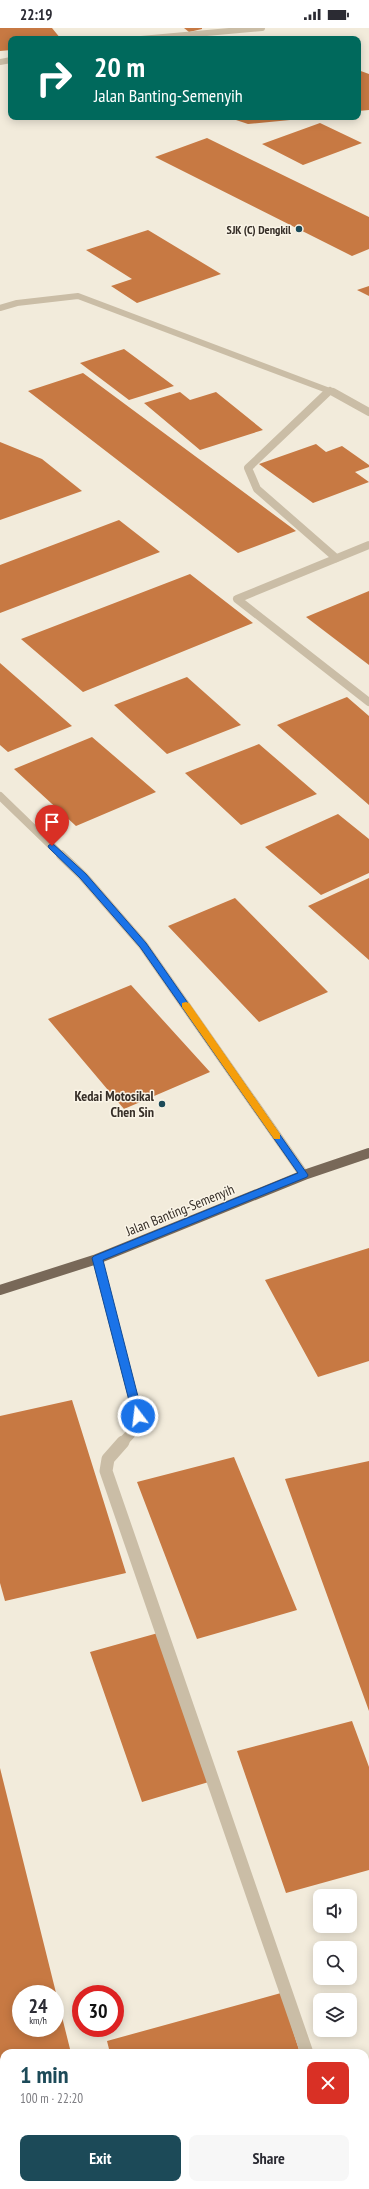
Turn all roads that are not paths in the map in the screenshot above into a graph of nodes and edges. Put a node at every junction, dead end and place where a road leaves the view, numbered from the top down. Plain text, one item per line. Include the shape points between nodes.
1 (262, 28) edge
2 (173, 36) edge
3 (0, 308) edge
4 (330, 390) junction
5 (369, 412) edge
6 (369, 545) edge
7 (336, 558) junction
8 (369, 702) edge
9 (0, 796) edge
10 (369, 1153) edge
11 (304, 1175) junction
12 (97, 1258) junction
13 (0, 1290) edge
14 (306, 2049) edge

1 - 2 street
3 - 4 street via 17,303 78,296
4 - 5 street
4 - 7 street via 248,468 257,489
6 - 7 street
7 - 8 street via 237,599
9 - 11 street via 83,876 143,945
10 - 11 main road, Jalan Banting-Semenyih
11 - 12 main road, Jalan Banting-Semenyih
12 - 13 main road, Jalan Banting-Semenyih
12 - 14 street via 138,1416 134,1430 108,1459 106,1471

